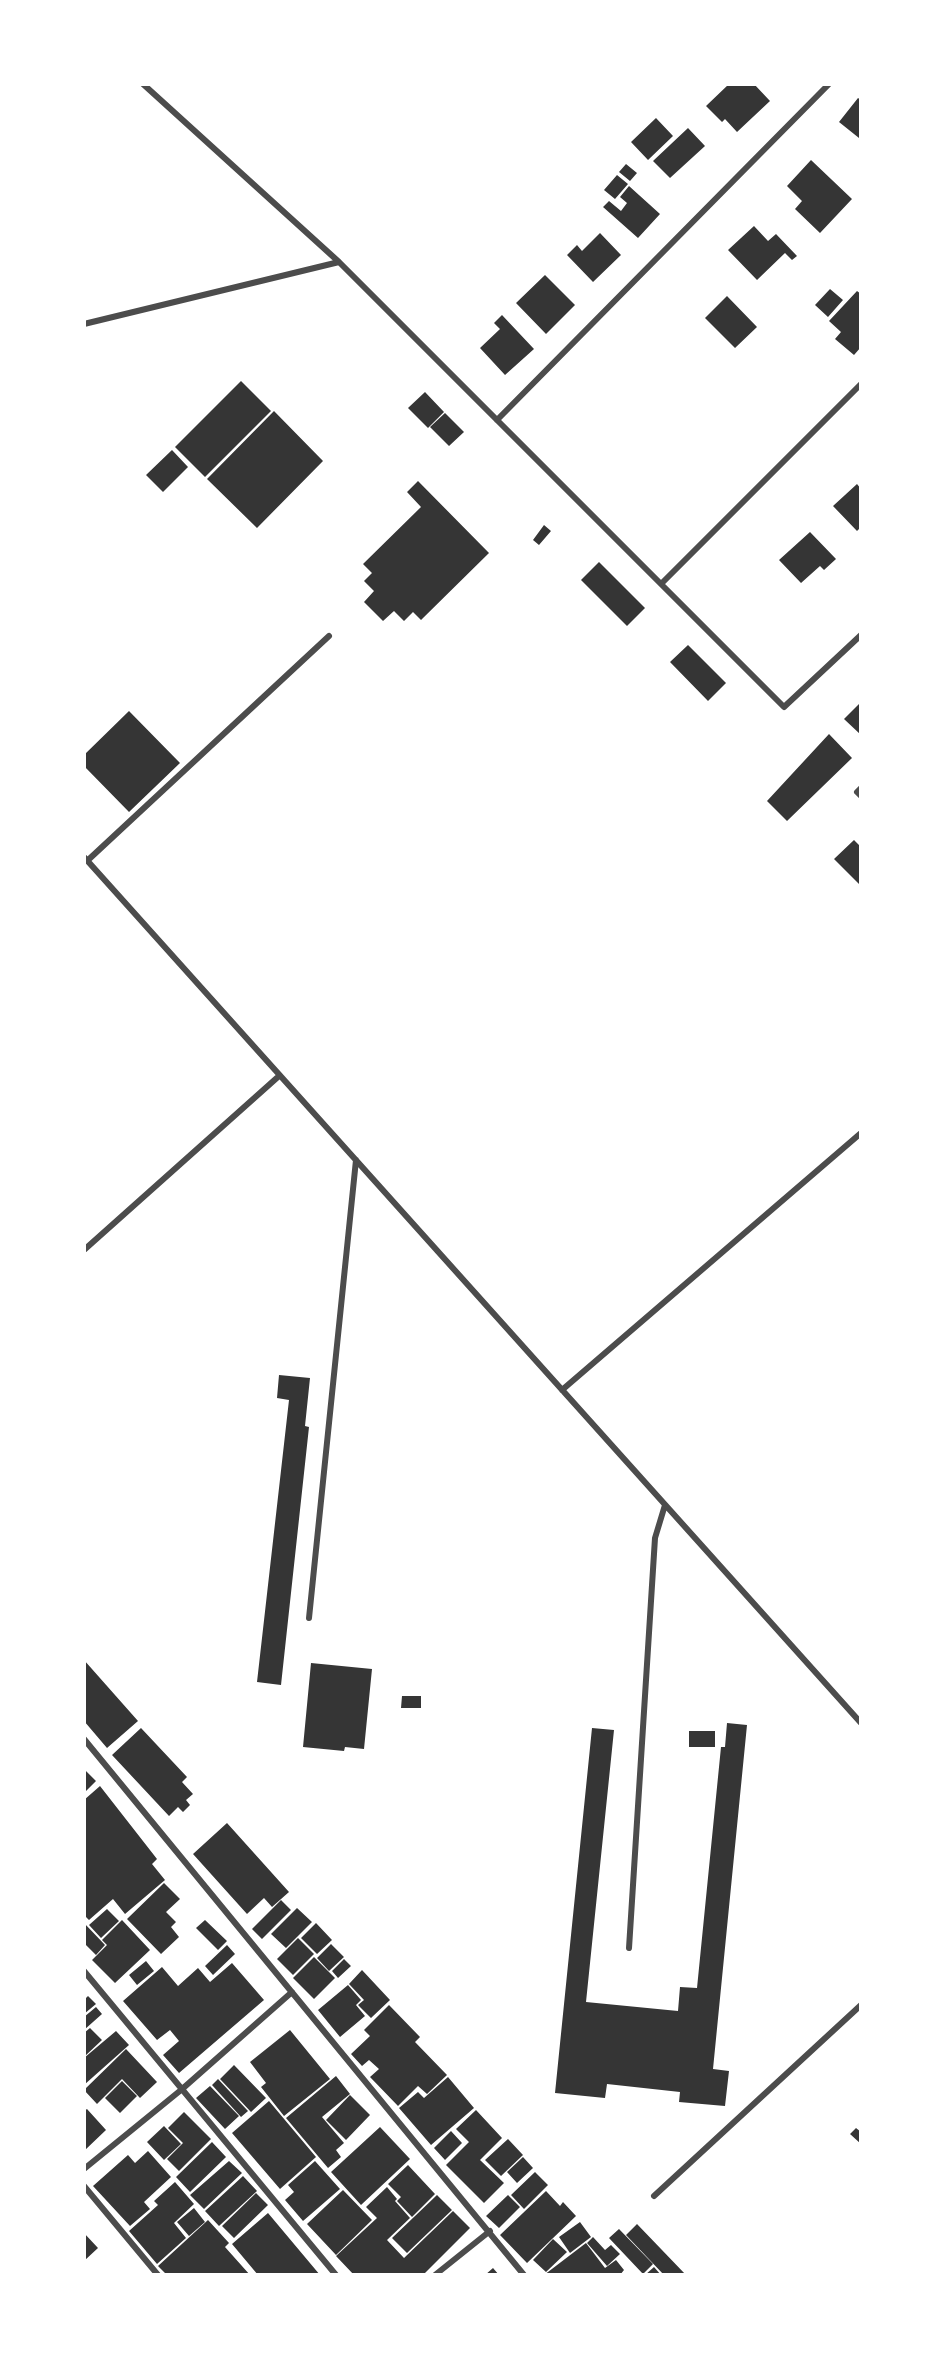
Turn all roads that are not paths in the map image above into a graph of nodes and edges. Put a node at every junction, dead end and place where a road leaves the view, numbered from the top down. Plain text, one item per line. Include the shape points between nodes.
1 (142, 84) edge
2 (829, 84) edge
3 (339, 262) junction
4 (84, 324) edge
5 (861, 384) edge
6 (497, 420) junction
7 (661, 584) junction
8 (861, 635) edge
9 (329, 636) dead end
10 (861, 788) edge
11 (861, 796) edge
12 (86, 859) edge
13 (279, 1076) junction
14 (861, 1133) edge
15 (356, 1160) junction
16 (84, 1250) edge
17 (561, 1390) junction
18 (665, 1505) junction
19 (309, 1618) dead end
20 (861, 1723) edge
21 (84, 1739) edge
22 (629, 1948) dead end
23 (84, 1971) edge
24 (292, 1992) junction
25 (861, 2005) edge
26 (181, 2090) junction
27 (84, 2169) edge
28 (84, 2186) edge
29 (654, 2196) dead end
30 (490, 2232) junction
31 (158, 2275) edge
32 (336, 2275) edge
33 (435, 2275) edge
34 (524, 2275) edge

1 - 3 street
2 - 6 street
3 - 4 street
3 - 6 street
5 - 7 street
6 - 7 street
7 - 8 street via 784,707
9 - 12 street
10 - 11 street via 857,792
12 - 13 street
13 - 15 street
13 - 16 street
14 - 17 street
15 - 17 street
15 - 19 street
17 - 18 street
18 - 20 street
18 - 22 street via 655,1538
21 - 24 street
23 - 26 street
24 - 26 street
24 - 30 street
25 - 29 street
26 - 27 street
26 - 32 street
28 - 31 street
30 - 33 street
30 - 34 street

